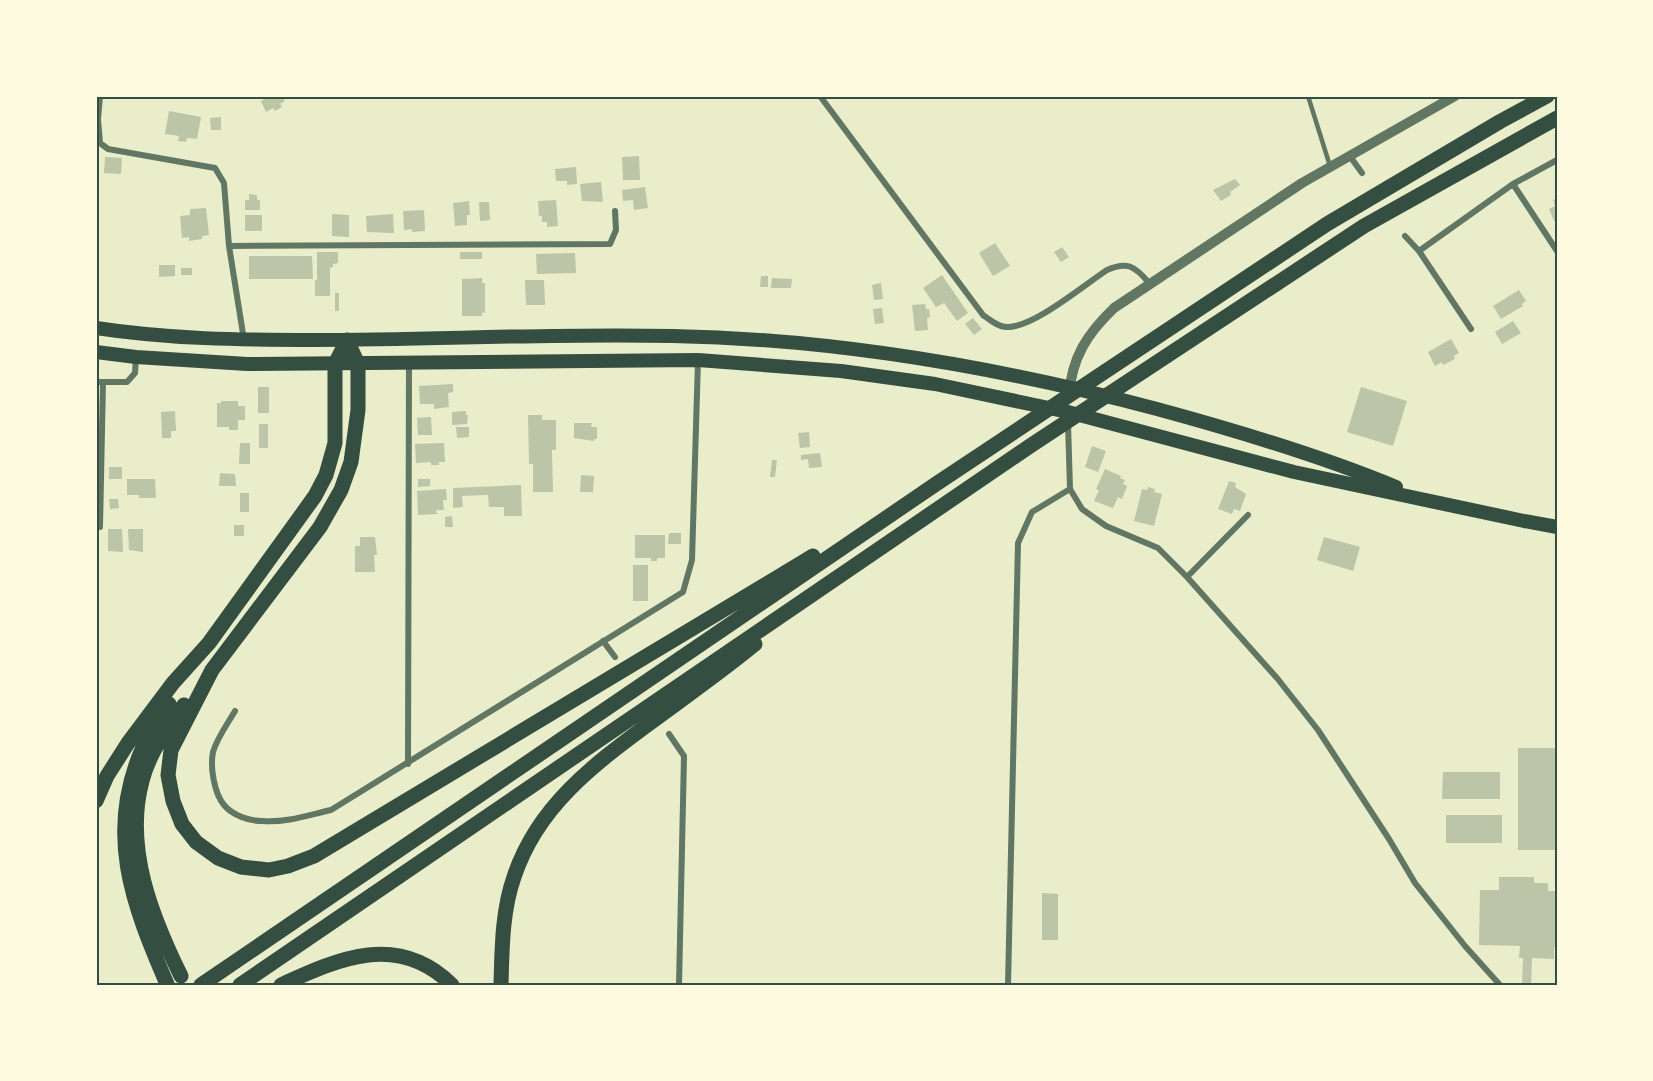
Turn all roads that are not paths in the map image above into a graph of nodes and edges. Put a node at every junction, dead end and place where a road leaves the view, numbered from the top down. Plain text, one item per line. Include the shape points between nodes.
1 (100, 96) edge
2 (819, 96) edge
3 (1308, 96) edge
4 (1455, 96) edge
5 (1547, 96) edge
6 (1557, 118) edge
7 (1349, 155) junction
8 (1557, 160) edge
9 (1330, 166) junction
10 (1362, 173) dead end
11 (1513, 184) junction
12 (615, 211) dead end
13 (1405, 236) dead end
14 (230, 246) junction
15 (1419, 251) junction
16 (1557, 251) edge
17 (1149, 283) junction
18 (96, 328) edge
19 (1471, 329) dead end
20 (244, 340) junction
21 (347, 340) junction
22 (96, 352) edge
23 (136, 357) junction
24 (698, 360) junction
25 (409, 363) junction
26 (335, 364) junction
27 (358, 364) junction
28 (99, 382) edge
29 (1070, 386) junction
30 (1068, 412) junction
31 (936, 484) junction
32 (1070, 489) junction
33 (1426, 500) junction
34 (1248, 515) dead end
35 (100, 527) dead end
36 (1557, 527) edge
37 (1187, 577) junction
38 (830, 583) junction
39 (603, 641) junction
40 (208, 643) junction
41 (615, 657) dead end
42 (212, 670) junction
43 (235, 711) dead end
44 (669, 734) dead end
45 (408, 764) junction
46 (96, 801) edge
47 (174, 980) edge
48 (201, 985) edge
49 (240, 985) edge
50 (281, 985) edge
51 (452, 985) edge
52 (501, 985) edge
53 (679, 985) edge
54 (1008, 985) edge
55 (1500, 985) edge

1 - 14 street via 100,143 108,149 215,168 224,183
2 - 17 street via 983,315 995,324 1022,326 1119,264 1133,267
3 - 9 lane
4 - 7 street
5 - 31 highway via 1327,224
6 - 38 highway via 1364,226
7 - 9 street
7 - 10 street
8 - 11 street
9 - 17 street
11 - 15 street
11 - 16 street
12 - 14 street via 616,230 610,244
13 - 15 street
14 - 20 street
15 - 19 street
17 - 29 street via 1097,324 1075,361
18 - 20 highway
20 - 21 highway
21 - 26 highway
21 - 27 highway
21 - 29 highway via 588,335 784,341 871,351
22 - 23 highway
23 - 26 highway via 247,364
23 - 28 street via 135,372 127,382
24 - 25 highway
24 - 30 highway via 935,384
24 - 39 street via 692,560 683,592
25 - 27 highway
25 - 45 street
26 - 27 highway
26 - 40 highway via 335,443 326,475 302,515
27 - 42 highway via 355,441 341,489 320,527
28 - 35 street
29 - 30 street
29 - 33 highway via 1281,445
30 - 32 street
30 - 33 highway via 1294,472
31 - 42 highway via 314,856 288,866 268,870 241,867 218,858 196,842 182,824 173,801 168,775 171,750
31 - 48 highway
32 - 37 street via 1082,509 1106,526 1158,548
32 - 54 street via 1032,512 1018,543
33 - 36 highway
34 - 37 street
37 - 55 street via 1318,730 1415,883
38 - 49 highway
38 - 52 highway via 732,663 591,768 557,801 529,842 513,878 502,938
39 - 41 street
39 - 45 street
40 - 46 highway via 128,743
40 - 47 highway via 143,745 131,777 125,813 131,891 142,926
42 - 47 highway via 153,750 141,782 137,817 144,889
43 - 45 street via 214,749 211,767 224,806 240,817 263,821 331,810
44 - 53 street via 684,756
50 - 51 highway via 322,966 375,954 420,961

